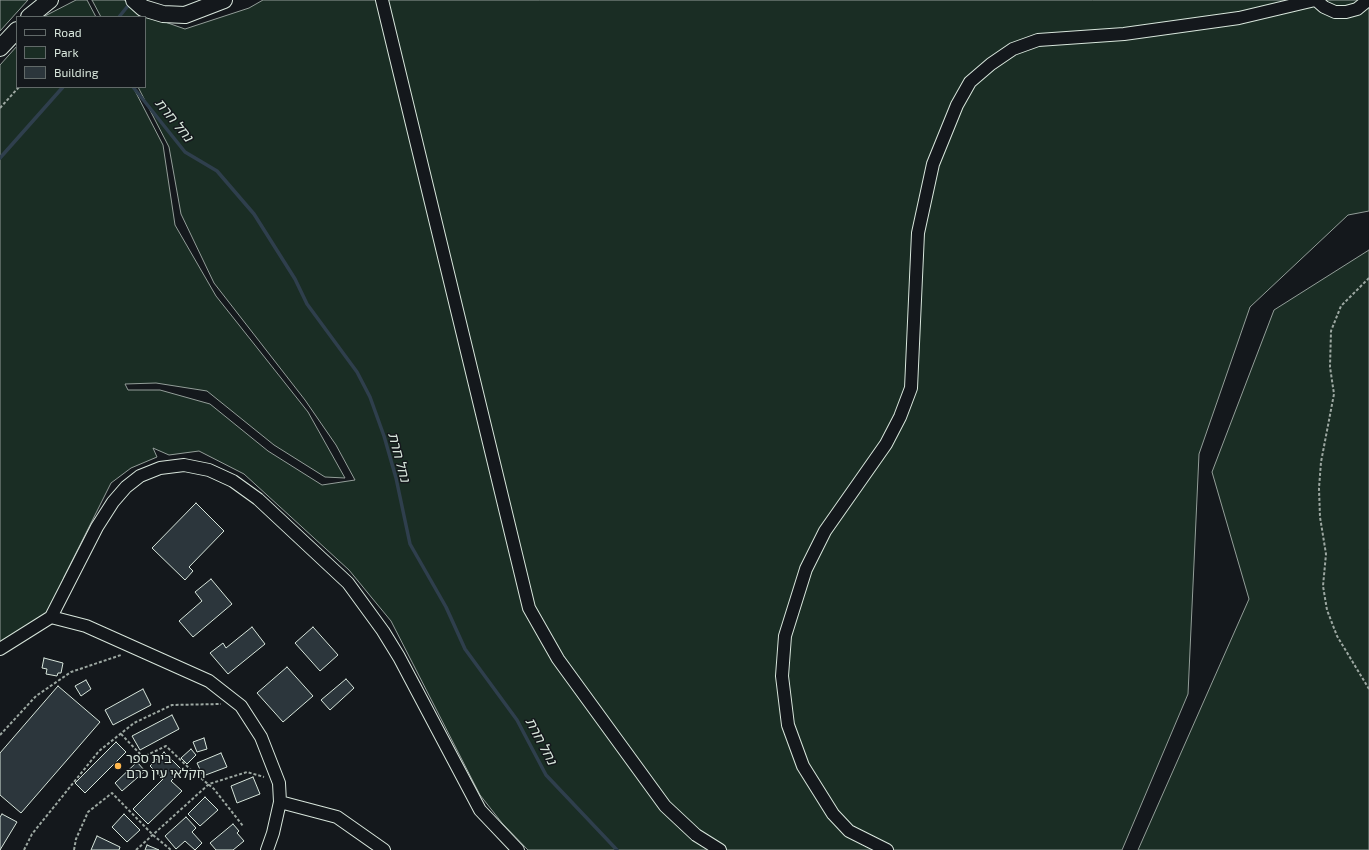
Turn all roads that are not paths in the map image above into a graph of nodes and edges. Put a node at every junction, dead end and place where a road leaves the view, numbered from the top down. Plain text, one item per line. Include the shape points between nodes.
1 (50, 0) edge
2 (224, 0) edge
3 (382, 0) edge
4 (1316, 0) edge
5 (1368, 0) edge
6 (139, 4) edge
7 (31, 16) edge
8 (16, 31) edge
9 (0, 48) edge
10 (51, 617) junction
11 (0, 649) edge
12 (280, 802) junction
13 (267, 850) edge
14 (384, 850) edge
15 (518, 850) edge
16 (720, 850) edge
17 (887, 850) edge

1 - 7 main road
2 - 6 main road via 185,15 163,14
3 - 16 street via 529,608 558,659 665,806 696,835
4 - 5 street via 1335,12 1357,10
4 - 17 street via 1239,18 1124,34 1038,40 1013,49 990,64 970,82 957,105 933,164 918,233 911,388 900,418 886,444 825,531 806,569 785,636 782,676 788,725 803,766 832,814 849,830
8 - 9 main road
10 - 11 street
10 - 12 street via 86,626 209,681 241,706 261,737 279,783
10 - 15 street via 101,520 126,487 140,476 160,468 184,465 210,470 233,481 258,499 348,583 399,657 480,810
12 - 13 street
12 - 14 street via 336,817

